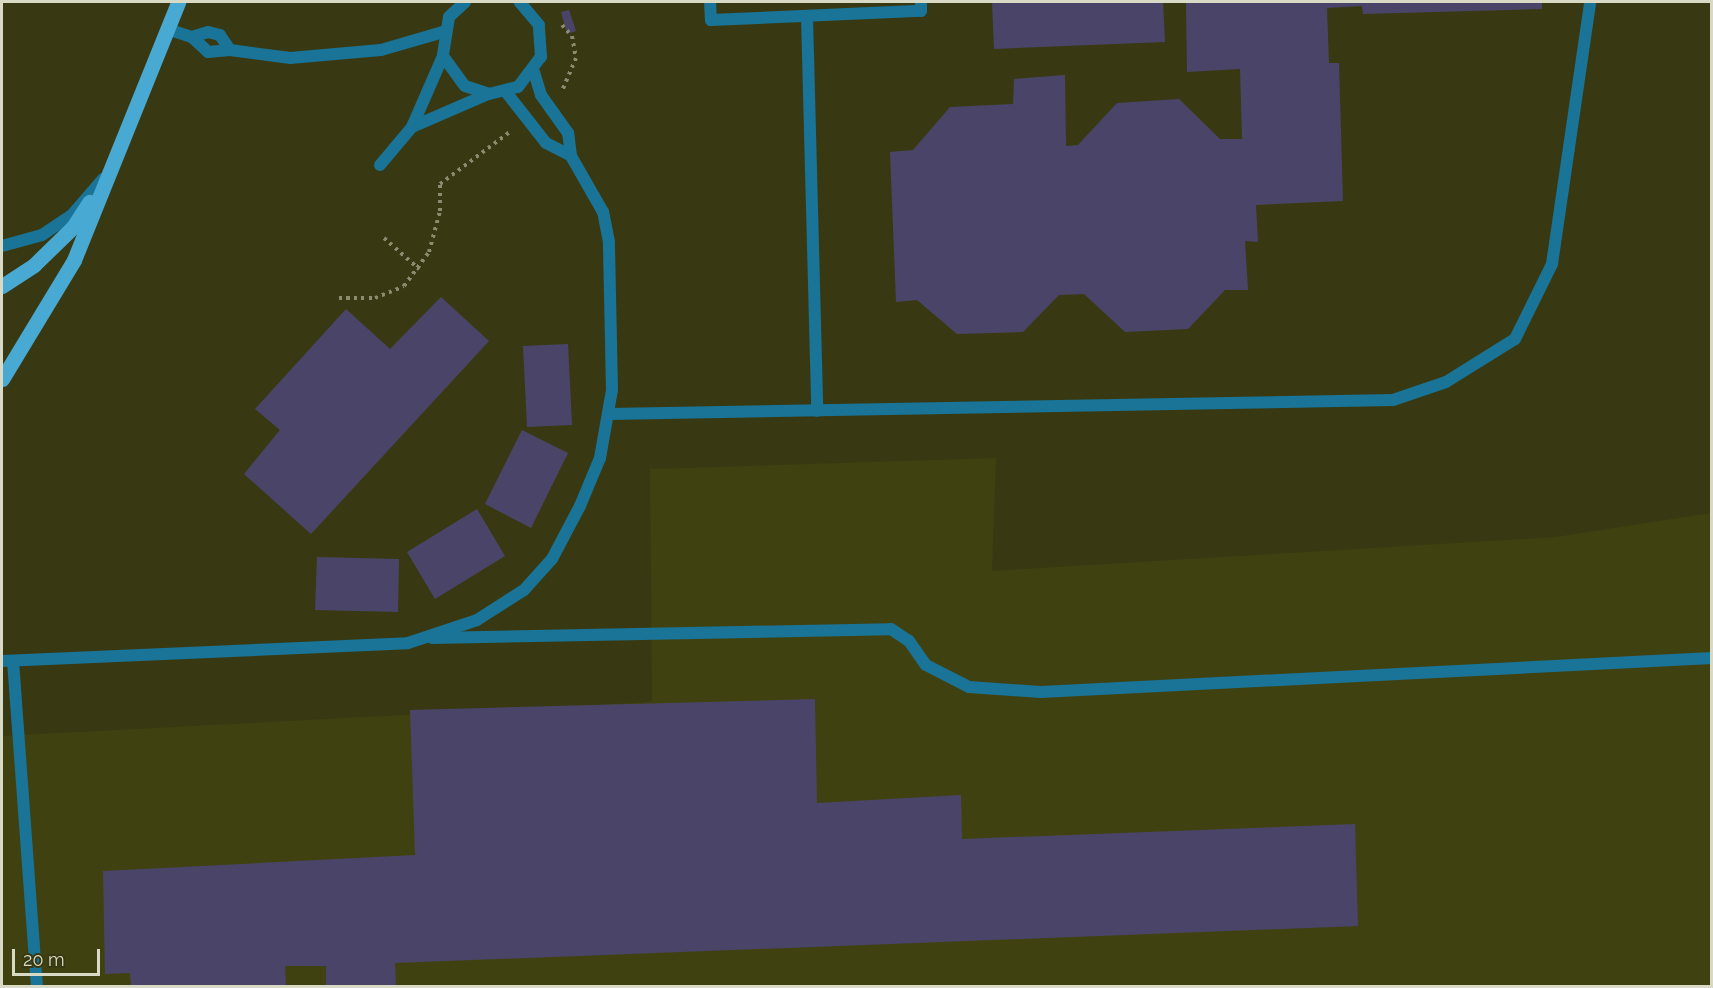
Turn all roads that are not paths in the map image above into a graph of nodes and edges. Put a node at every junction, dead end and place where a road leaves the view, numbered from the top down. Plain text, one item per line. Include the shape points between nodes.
1 (178, 2) edge
2 (465, 2) edge
3 (520, 2) edge
4 (710, 2) edge
5 (921, 2) edge
6 (1590, 2) edge
7 (807, 17) junction
8 (167, 29) junction
9 (443, 32) junction
10 (192, 37) junction
11 (230, 50) junction
12 (443, 56) junction
13 (534, 72) junction
14 (506, 92) junction
15 (489, 94) junction
16 (412, 127) junction
17 (571, 156) junction
18 (380, 165) dead end
19 (103, 179) junction
20 (2, 246) edge
21 (2, 286) edge
22 (2, 379) edge
23 (817, 411) junction
24 (609, 414) junction
25 (432, 638) junction
26 (1712, 658) edge
27 (7, 661) edge
28 (38, 987) edge

1 - 8 main road
2 - 9 lane
3 - 13 lane via 535,18 543,41
4 - 7 lane via 711,20
5 - 7 lane via 921,10
6 - 23 lane via 1552,264 1515,339 1446,382 1393,400
7 - 23 lane
8 - 10 lane
8 - 19 main road
9 - 11 lane via 381,50 290,58
9 - 12 lane
10 - 11 lane via 208,52
10 - 11 lane via 208,32 220,35
12 - 15 lane via 465,86
12 - 16 lane
13 - 14 lane
13 - 17 lane via 541,95 568,133
14 - 15 lane
14 - 17 lane via 546,143
15 - 16 lane
16 - 18 lane
17 - 24 lane via 603,212 609,242 614,344
19 - 20 lane via 72,216 42,235
19 - 21 main road via 73,227
19 - 22 main road via 52,303
23 - 24 lane
24 - 25 lane via 580,506 540,574 492,613
25 - 26 lane via 891,629 909,641 926,665 969,687 1041,692
25 - 27 lane
27 - 28 lane

